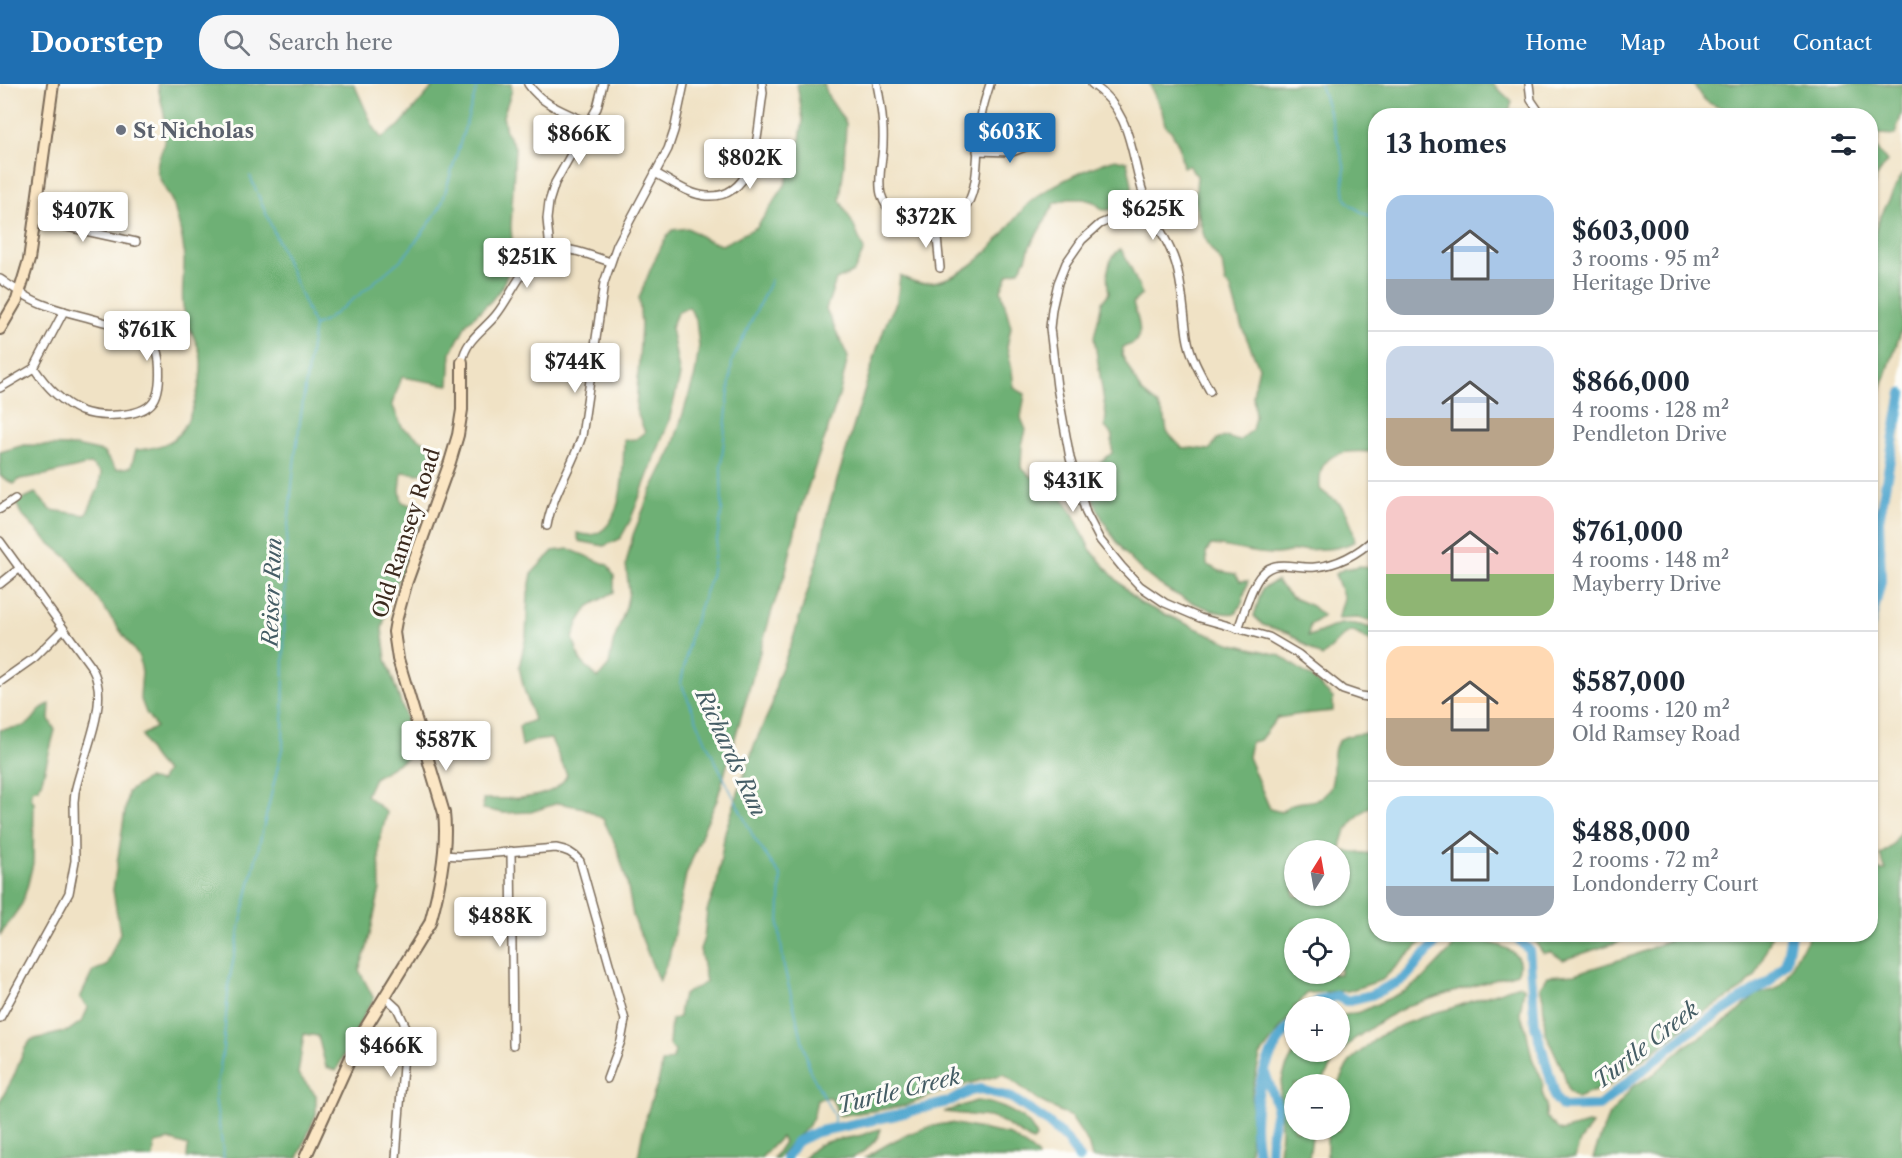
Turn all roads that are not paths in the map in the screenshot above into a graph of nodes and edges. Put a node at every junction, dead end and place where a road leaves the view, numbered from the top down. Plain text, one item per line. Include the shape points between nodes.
1 (53, 84) edge
2 (528, 84) edge
3 (603, 84) edge
4 (684, 84) edge
5 (762, 84) edge
6 (876, 84) edge
7 (990, 84) edge
8 (1092, 84) edge
9 (1528, 84) edge
10 (1536, 108) edge
11 (589, 123) junction
12 (1036, 143) dead end
13 (977, 151) junction
14 (655, 173) junction
15 (1147, 204) junction
16 (35, 220) junction
17 (936, 227) junction
18 (136, 242) dead end
19 (550, 250) junction
20 (610, 262) junction
21 (940, 268) dead end
22 (0, 279) edge
23 (20, 292) junction
24 (64, 311) junction
25 (0, 329) edge
26 (462, 362) joint
27 (34, 368) junction
28 (0, 388) edge
29 (1210, 391) dead end
30 (15, 499) dead end
31 (0, 509) edge
32 (547, 526) dead end
33 (0, 541) edge
34 (1368, 544) edge
35 (20, 568) junction
36 (0, 584) edge
37 (63, 629) junction
38 (1238, 629) junction
39 (0, 682) edge
40 (1368, 697) edge
41 (511, 851) junction
42 (443, 855) junction
43 (385, 997) junction
44 (0, 1018) edge
45 (513, 1045) dead end
46 (607, 1079) dead end
47 (305, 1158) edge
48 (396, 1158) edge

1 - 16 street
2 - 11 street via 553,106
3 - 11 street
4 - 14 street via 674,131
5 - 14 street via 755,146 749,171 740,184 726,194 706,196
6 - 17 street via 882,110 883,200 899,219 923,229
7 - 13 street via 982,109
8 - 15 street via 1101,90 1123,121
9 - 10 street
11 - 19 street via 555,183 549,202
12 - 13 street via 1012,152
13 - 17 street via 972,194 966,207 950,223
14 - 20 street
15 - 29 street via 1178,271 1187,338
15 - 38 street via 1100,224 1082,240 1058,283 1050,328 1070,458 1086,513 1100,540 1140,586 1165,603
16 - 18 street
16 - 23 street
17 - 21 street
19 - 20 street via 576,251
19 - 26 street, Old Ramsey Road via 534,258 496,316 468,344
20 - 32 street via 600,297 582,436
22 - 23 street
23 - 24 street
23 - 25 street
24 - 27 street
24 - 27 street via 145,334 157,349 159,360 156,398 134,414 93,415 61,399
26 - 42 street, Old Ramsey Road via 458,435 407,581 394,632 398,659 444,813
27 - 28 street
30 - 31 street
33 - 35 street
34 - 38 street via 1334,563 1314,567 1281,565 1262,573
35 - 36 street
35 - 37 street
37 - 39 street via 34,658
37 - 44 street via 90,665 99,695 75,792 75,861 69,893
38 - 40 street via 1269,637 1298,654 1343,690
41 - 42 street
41 - 45 street
41 - 46 street via 566,849 580,861 625,1020
42 - 43 street, Old Ramsey Road via 430,923
43 - 47 street, Old Ramsey Road via 360,1037
43 - 48 street via 397,1008 406,1027

